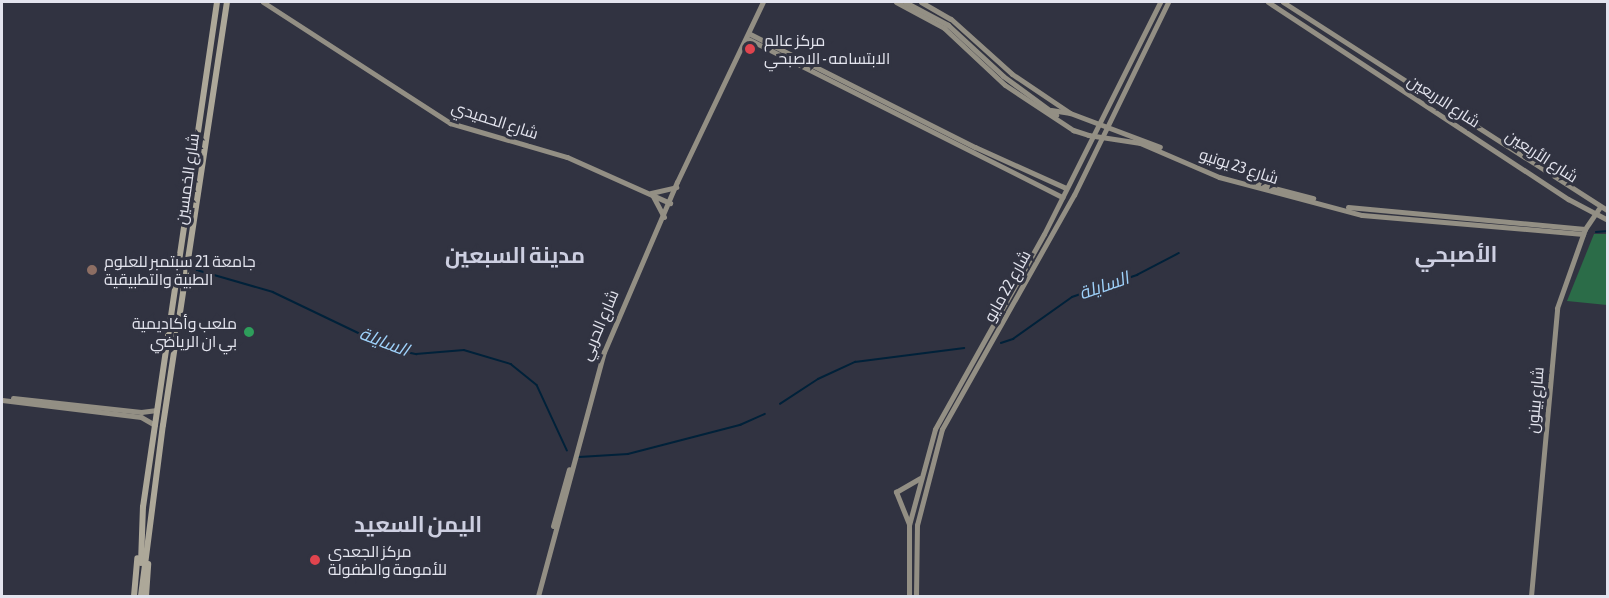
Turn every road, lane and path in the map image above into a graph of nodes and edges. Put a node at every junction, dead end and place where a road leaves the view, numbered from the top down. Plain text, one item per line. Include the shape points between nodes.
1 (218, 2) edge
2 (227, 2) edge
3 (263, 2) edge
4 (765, 2) edge
5 (896, 2) edge
6 (905, 2) edge
7 (921, 2) edge
8 (1160, 2) edge
9 (1168, 2) edge
10 (1268, 2) edge
11 (1283, 2) edge
12 (749, 36) junction
13 (1363, 54) junction
14 (1358, 61) junction
15 (206, 88) junction
16 (214, 89) junction
17 (1051, 110) junction
18 (1070, 113) junction
19 (1460, 119) junction
20 (1065, 124) junction
21 (1100, 124) junction
22 (1108, 125) junction
23 (1456, 126) junction
24 (1094, 135) junction
25 (1104, 135) junction
26 (1219, 176) junction
27 (676, 187) junction
28 (1066, 188) junction
29 (1057, 190) junction
30 (651, 194) junction
31 (1062, 198) junction
32 (670, 203) junction
33 (188, 206) junction
34 (196, 207) junction
35 (1599, 208) junction
36 (1608, 211) edge
37 (1594, 214) junction
38 (664, 217) junction
39 (1608, 220) edge
40 (1584, 232) junction
41 (994, 337) junction
42 (984, 340) junction
43 (986, 350) junction
44 (974, 356) junction
45 (2, 398) edge
46 (34, 402) junction
47 (157, 410) junction
48 (159, 425) junction
49 (921, 477) junction
50 (918, 501) junction
51 (909, 525) junction
52 (144, 537) junction
53 (138, 597) edge
54 (146, 597) edge
55 (538, 597) edge
56 (909, 597) edge
57 (916, 597) edge
58 (1531, 597) edge

1 - 15 main road, شارع الخمسين
2 - 16 main road, شارع الخمسين
3 - 30 street, شارع الحميدي via 450,123 567,157
4 - 12 street, شارع الحربي
4 - 27 street, شارع الحربي
5 - 20 street, شارع 23 يونيو via 944,28 1005,85
6 - 17 street via 948,26 1003,76
7 - 18 street, شارع 23 يونيو via 951,19 1012,74
8 - 21 street, شارع 22 مايو
9 - 22 street, شارع 22 مايو
10 - 14 street, شارع الاربعين
11 - 13 street, شارع الأربعين
12 - 27 street, شارع الحربي
12 - 29 street
13 - 14 street
13 - 19 street, شارع الأربعين
14 - 23 street, شارع الاربعين
15 - 16 main road
15 - 33 main road, شارع الخمسين
16 - 34 main road, شارع الخمسين
17 - 18 street
17 - 20 street
18 - 21 street, شارع 23 يونيو
19 - 23 street
19 - 35 street, شارع الأربعين
20 - 24 street, شارع 23 يونيو
21 - 22 street, شارع 23 يونيو
21 - 24 street, شارع 22 مايو
22 - 25 street, شارع 22 مايو
22 - 26 street, شارع 23 يونيو
23 - 37 street, شارع الاربعين
24 - 25 street, شارع 23 يونيو
24 - 28 street, شارع 22 مايو
25 - 26 street, شارع 23 يونيو via 1146,145
25 - 41 street, شارع 22 مايو
26 - 40 street, شارع 23 يونيو via 1364,212
27 - 30 street
27 - 32 street, شارع الحربي
28 - 29 street
28 - 31 street, شارع 22 مايو
29 - 31 street
30 - 32 street, شارع الحميدي
30 - 38 street
31 - 42 street, شارع 22 مايو
32 - 38 street, شارع الحربي
33 - 34 main road
33 - 47 main road, شارع الخمسين
34 - 48 main road, شارع الخمسين
35 - 36 street, شارع الأربعين
35 - 37 street, شارع بينون
37 - 39 street, شارع الاربعين
37 - 40 street, شارع بينون
38 - 55 street, شارع الحربي via 598,366
40 - 58 street, شارع بينون via 1557,308
41 - 42 street
41 - 43 street, شارع 22 مايو
42 - 44 street, شارع 22 مايو
43 - 44 street
43 - 50 street, شارع 22 مايو via 942,429
44 - 49 street, شارع 22 مايو via 935,429
45 - 46 street
46 - 47 street via 141,412
46 - 48 street via 141,417
47 - 48 main road, شارع الخمسين
48 - 52 main road, شارع الخمسين
49 - 50 street, شارع 22 مايو
49 - 51 street via 896,492
50 - 51 street, شارع 22 مايو
50 - 57 street, شارع 22 مايو
51 - 56 street, شارع 22 مايو
52 - 53 main road, شارع الخمسين
52 - 53 main road, شارع الخمسين
52 - 54 main road, شارع الخمسين

